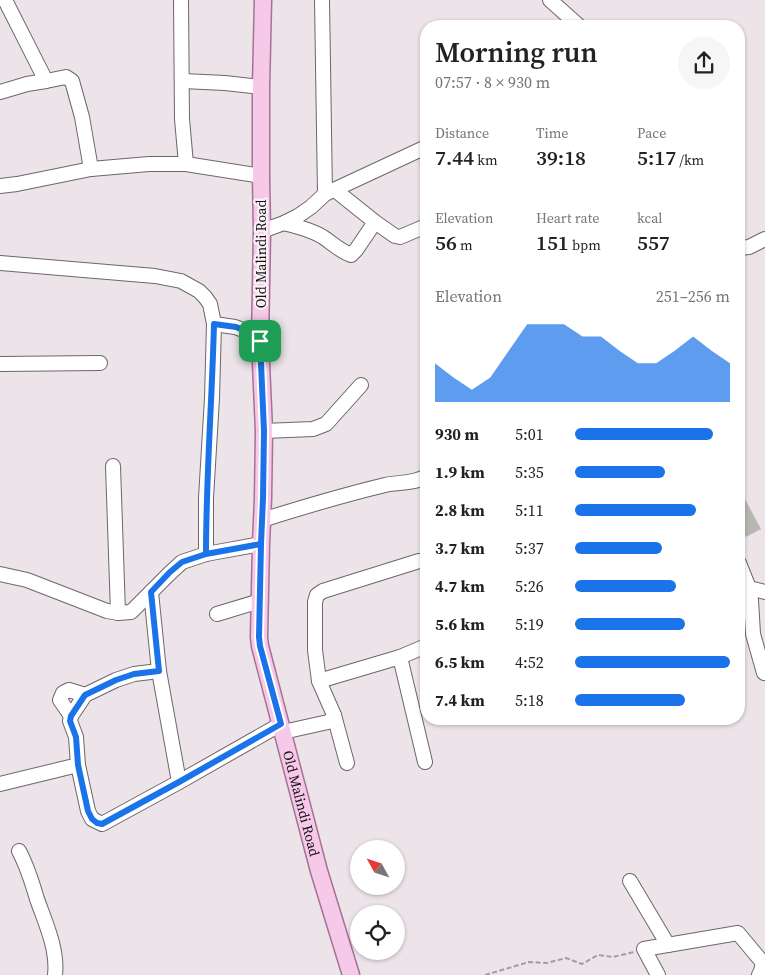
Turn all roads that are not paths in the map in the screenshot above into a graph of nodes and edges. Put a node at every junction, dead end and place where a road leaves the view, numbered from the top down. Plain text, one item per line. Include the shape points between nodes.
1 (5, 0) edge
2 (181, 0) edge
3 (264, 0) edge
4 (322, 0) edge
5 (550, 0) edge
6 (572, 20) edge
7 (46, 81) junction
8 (182, 81) junction
9 (261, 87) junction
10 (0, 92) edge
11 (420, 150) edge
12 (186, 164) junction
13 (92, 170) junction
14 (261, 176) junction
15 (0, 186) edge
16 (330, 192) junction
17 (375, 222) junction
18 (284, 223) junction
19 (420, 229) edge
20 (262, 231) junction
21 (765, 239) edge
22 (745, 247) edge
23 (0, 263) edge
24 (214, 324) junction
25 (260, 341) junction
26 (0, 364) edge
27 (100, 364) dead end
28 (361, 385) dead end
29 (264, 431) junction
30 (113, 466) dead end
31 (420, 479) edge
32 (262, 520) junction
33 (261, 544) junction
34 (206, 554) junction
35 (419, 561) dead end
36 (0, 574) edge
37 (745, 577) edge
38 (750, 588) junction
39 (151, 592) junction
40 (765, 592) edge
41 (260, 601) junction
42 (118, 613) junction
43 (217, 614) dead end
44 (420, 648) edge
45 (400, 656) junction
46 (159, 671) junction
47 (764, 672) edge
48 (319, 681) junction
49 (334, 715) junction
50 (282, 728) junction
51 (425, 762) dead end
52 (347, 763) dead end
53 (78, 765) junction
54 (179, 782) junction
55 (0, 784) edge
56 (19, 850) dead end
57 (630, 881) dead end
58 (668, 945) junction
59 (55, 975) edge
60 (351, 975) edge
61 (658, 975) edge
62 (759, 975) edge

1 - 7 street
2 - 8 street
3 - 9 main road, Old Malindi Road
4 - 16 street
5 - 6 street
7 - 10 street
7 - 13 street via 66,78 72,81
8 - 9 street
8 - 12 street
9 - 14 main road, Old Malindi Road
11 - 16 street
12 - 13 street
12 - 14 street
13 - 15 street
14 - 20 main road, Old Malindi Road
16 - 17 street
16 - 18 street
17 - 18 street via 350,255 307,229
17 - 19 street via 400,237
18 - 20 street
20 - 25 main road, Old Malindi Road
21 - 22 street
23 - 24 street via 181,281 206,297
24 - 25 street via 236,327
24 - 34 street
25 - 29 main road, Old Malindi Road
26 - 27 street
28 - 29 street via 326,424 313,429
29 - 32 main road, Old Malindi Road
30 - 42 street
31 - 32 street via 388,484
32 - 33 main road, Old Malindi Road
33 - 34 street
33 - 41 main road, Old Malindi Road
34 - 39 street via 182,562
35 - 48 street via 317,595 315,650
36 - 42 street via 27,580
37 - 38 street
38 - 40 street
38 - 47 street via 753,634
39 - 42 street via 131,612
39 - 46 street
41 - 43 street
41 - 50 main road, Old Malindi Road via 260,646
44 - 45 street
45 - 48 street
45 - 51 street
46 - 53 street via 134,674 85,695 69,690 63,693 60,700 71,716
46 - 54 street
48 - 49 street
49 - 50 street via 328,722
49 - 52 street
50 - 54 street
50 - 60 main road, Old Malindi Road via 319,871
53 - 54 street via 88,811 92,819 102,824
53 - 55 street
56 - 59 street via 52,942
57 - 58 street
58 - 61 street via 644,949
58 - 62 street via 738,933 763,964

